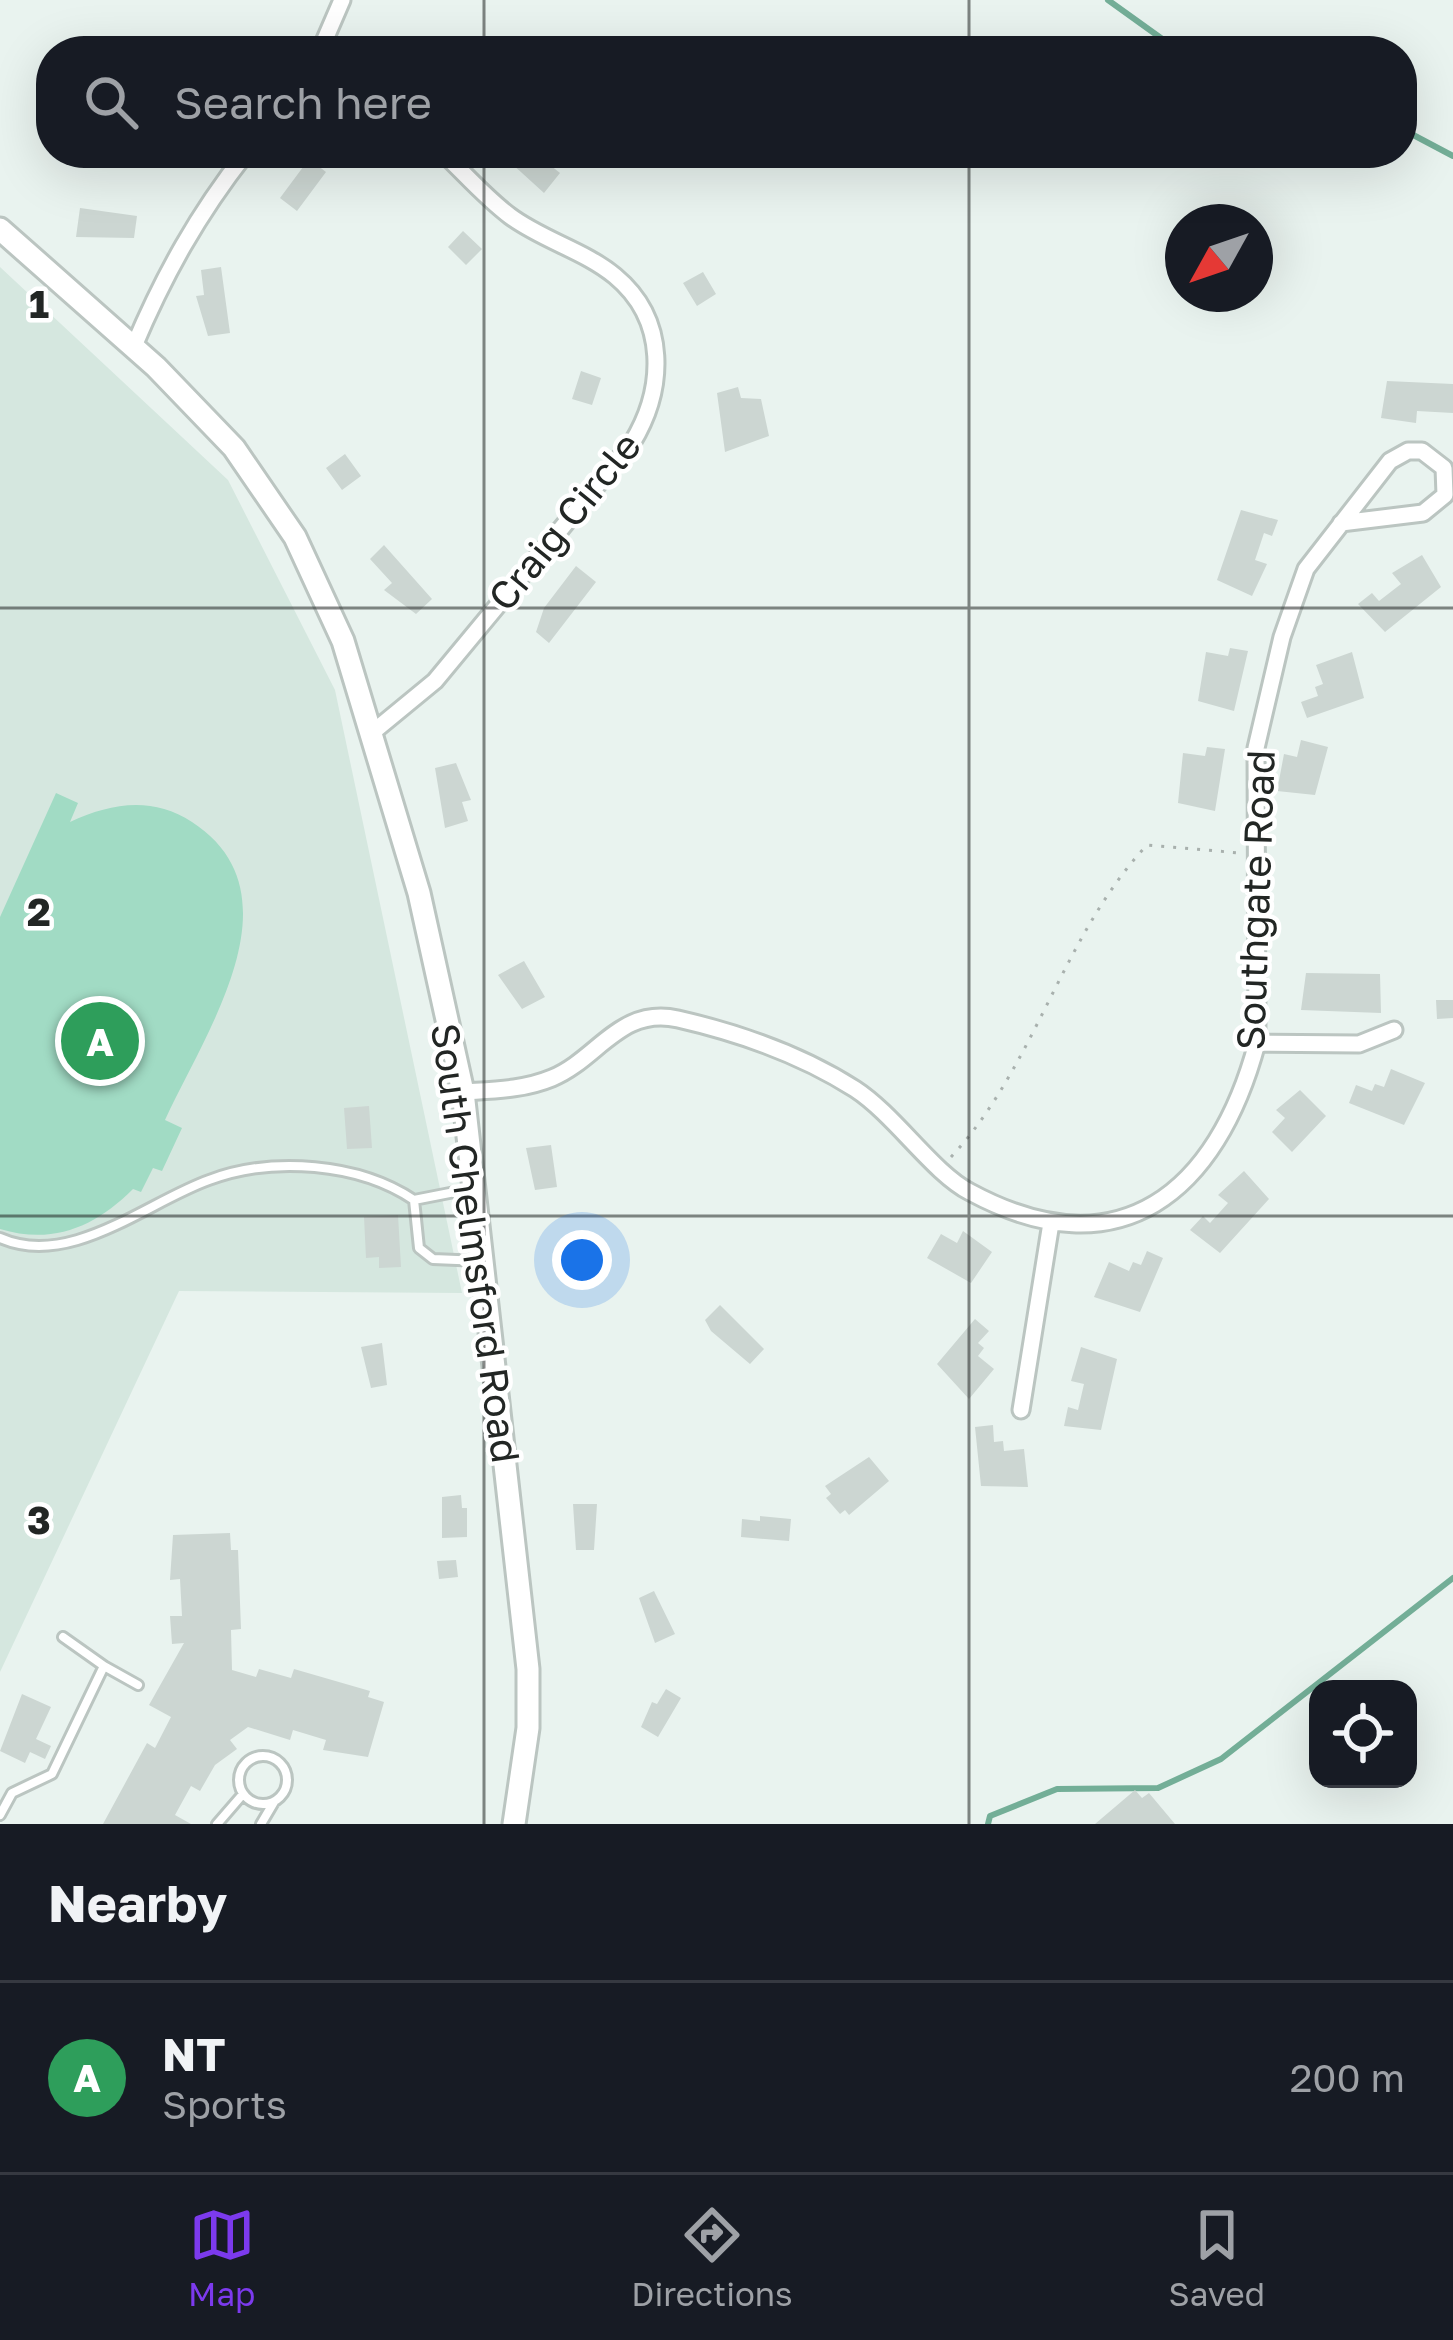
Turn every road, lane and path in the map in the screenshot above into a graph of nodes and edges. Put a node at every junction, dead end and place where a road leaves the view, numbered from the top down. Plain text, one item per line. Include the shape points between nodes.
1 (342, 0) edge
2 (331, 36) edge
3 (234, 168) edge
4 (459, 168) edge
5 (0, 229) edge
6 (134, 346) junction
7 (1341, 523) junction
8 (373, 732) junction
9 (1254, 855) junction
10 (1394, 1030) dead end
11 (1257, 1043) junction
12 (463, 1092) junction
13 (942, 1166) junction
14 (471, 1188) junction
15 (414, 1200) junction
16 (1051, 1223) junction
17 (0, 1238) edge
18 (481, 1261) junction
19 (1021, 1410) dead end
20 (63, 1637) dead end
21 (104, 1666) junction
22 (138, 1685) dead end
23 (243, 1794) junction
24 (274, 1802) junction
25 (0, 1816) edge
26 (217, 1824) edge
27 (261, 1824) edge
28 (514, 1824) edge

1 - 2 street
3 - 6 street via 165,272
4 - 8 street, Craig Circle via 509,216 613,273 648,321 657,385 632,443 435,681
5 - 6 main road, South Chelmsford Road
6 - 8 main road, South Chelmsford Road via 233,448 295,537
7 - 7 street, Southgate Road via 1430,511 1447,489 1444,468 1429,453 1401,453
7 - 9 street, Southgate Road via 1306,569 1282,638 1256,748
8 - 12 main road, South Chelmsford Road
9 - 11 street, Southgate Road
9 - 13 path via 1147,845 1121,872 986,1120
10 - 11 street via 1359,1044
11 - 16 street, Southgate Road via 1245,1087 1196,1172 1153,1206 1109,1225
12 - 13 street, Southgate Road via 526,1088 557,1076 616,1028 678,1019 796,1057 858,1090
12 - 14 main road, South Chelmsford Road
13 - 16 street, Southgate Road via 966,1191
14 - 15 lane
14 - 18 main road, South Chelmsford Road
15 - 17 lane via 351,1171 264,1167 214,1178 104,1232 58,1243
15 - 18 lane via 419,1248 433,1259
16 - 19 street
18 - 28 main road, South Chelmsford Road via 528,1669
20 - 21 lane
21 - 22 lane
21 - 25 lane via 52,1774 12,1793
23 - 24 lane
23 - 24 lane via 246,1762 261,1755 287,1774
23 - 26 lane
24 - 27 lane

